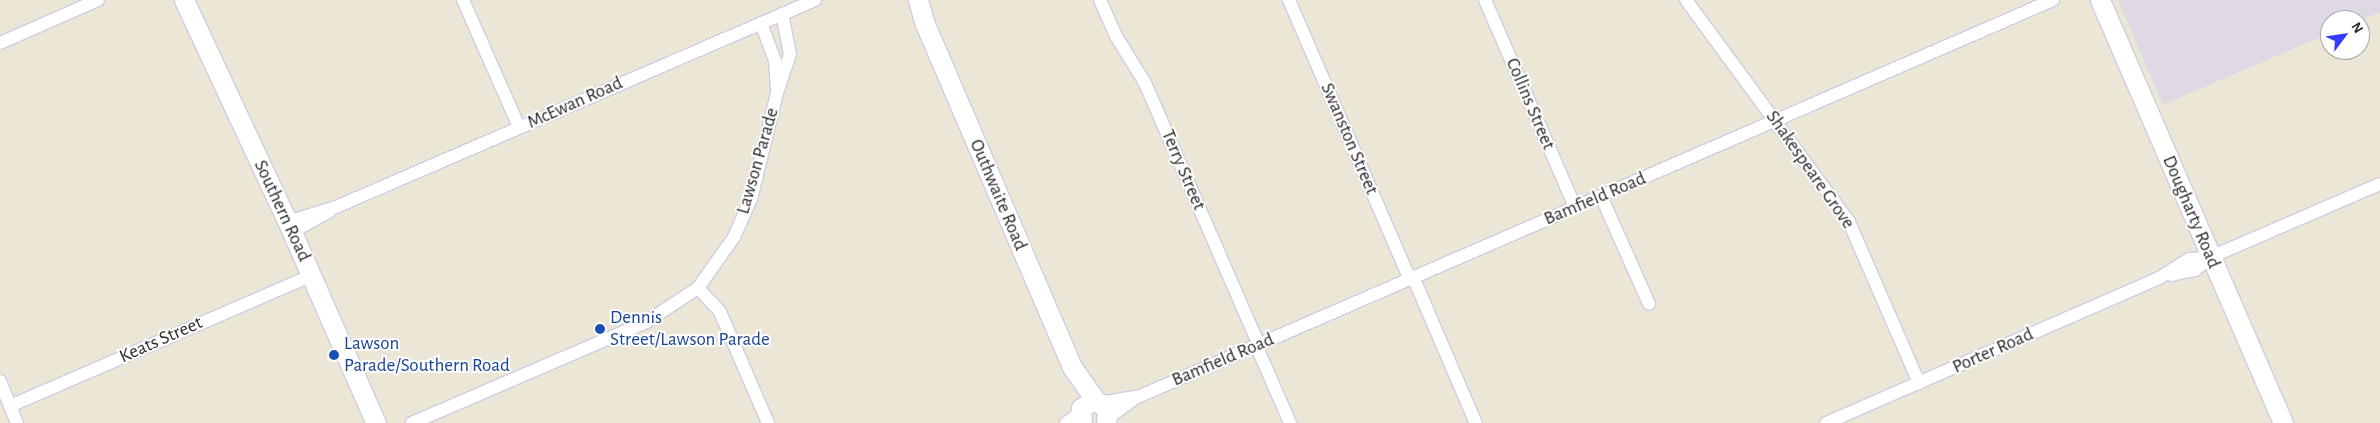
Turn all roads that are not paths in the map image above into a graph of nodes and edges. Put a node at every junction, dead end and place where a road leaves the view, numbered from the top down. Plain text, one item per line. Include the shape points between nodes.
1 (98, 0) edge
2 (184, 0) edge
3 (463, 0) edge
4 (814, 0) edge
5 (909, 0) edge
6 (918, 0) edge
7 (1100, 0) edge
8 (1289, 0) edge
9 (1486, 0) edge
10 (1686, 0) edge
11 (2100, 0) edge
12 (2054, 1) edge
13 (782, 14) junction
14 (761, 22) junction
15 (924, 24) junction
16 (0, 43) edge
17 (777, 93) junction
18 (1776, 120) junction
19 (519, 128) junction
20 (2380, 184) edge
21 (1601, 196) junction
22 (1575, 207) junction
23 (290, 227) junction
24 (2211, 256) junction
25 (312, 275) junction
26 (1412, 278) junction
27 (698, 288) junction
28 (1649, 304) dead end
29 (1257, 345) junction
30 (0, 381) edge
31 (1920, 383) junction
32 (10, 406) junction
33 (1093, 416) edge
34 (17, 423) edge
35 (376, 423) edge
36 (412, 423) edge
37 (768, 423) edge
38 (1290, 423) edge
39 (1476, 423) edge
40 (1826, 423) edge
41 (2283, 423) edge

1 - 16 street
2 - 23 street, Southern Road
3 - 19 street
4 - 13 street, McEwan Road
5 - 15 street, Outhwaite Road
6 - 15 street, Outhwaite Road
7 - 29 street, Terry Street via 1116,36 1142,77
8 - 26 street, Swanston Street
9 - 22 street, Collins Street
10 - 18 street, Shakespeare Grove
11 - 24 street, Dougharty Road
12 - 18 street, Bamfield Road
13 - 14 street, McEwan Road
13 - 17 street, Lawson Parade via 790,54
14 - 17 street, Lawson Parade via 775,61
14 - 19 street, McEwan Road
15 - 33 street, Outhwaite Road
17 - 27 street, Lawson Parade via 742,220 723,256
18 - 21 street, Bamfield Road
18 - 31 street, Shakespeare Grove via 1855,232
19 - 23 street, McEwan Road
20 - 24 street, Porter Road
21 - 22 street, Bamfield Road
21 - 28 street
22 - 26 street, Bamfield Road
23 - 25 street, Southern Road
24 - 31 street, Porter Road via 2195,270 2159,278
24 - 41 street, Dougharty Road
25 - 32 street, Keats Street
25 - 35 street, Southern Road
26 - 29 street, Bamfield Road
26 - 39 street, Swanston Street
27 - 36 street, Lawson Parade via 646,322
27 - 37 street via 720,312
29 - 33 street, Bamfield Road
29 - 38 street, Terry Street
30 - 32 street
31 - 40 street, Porter Road
32 - 34 street

